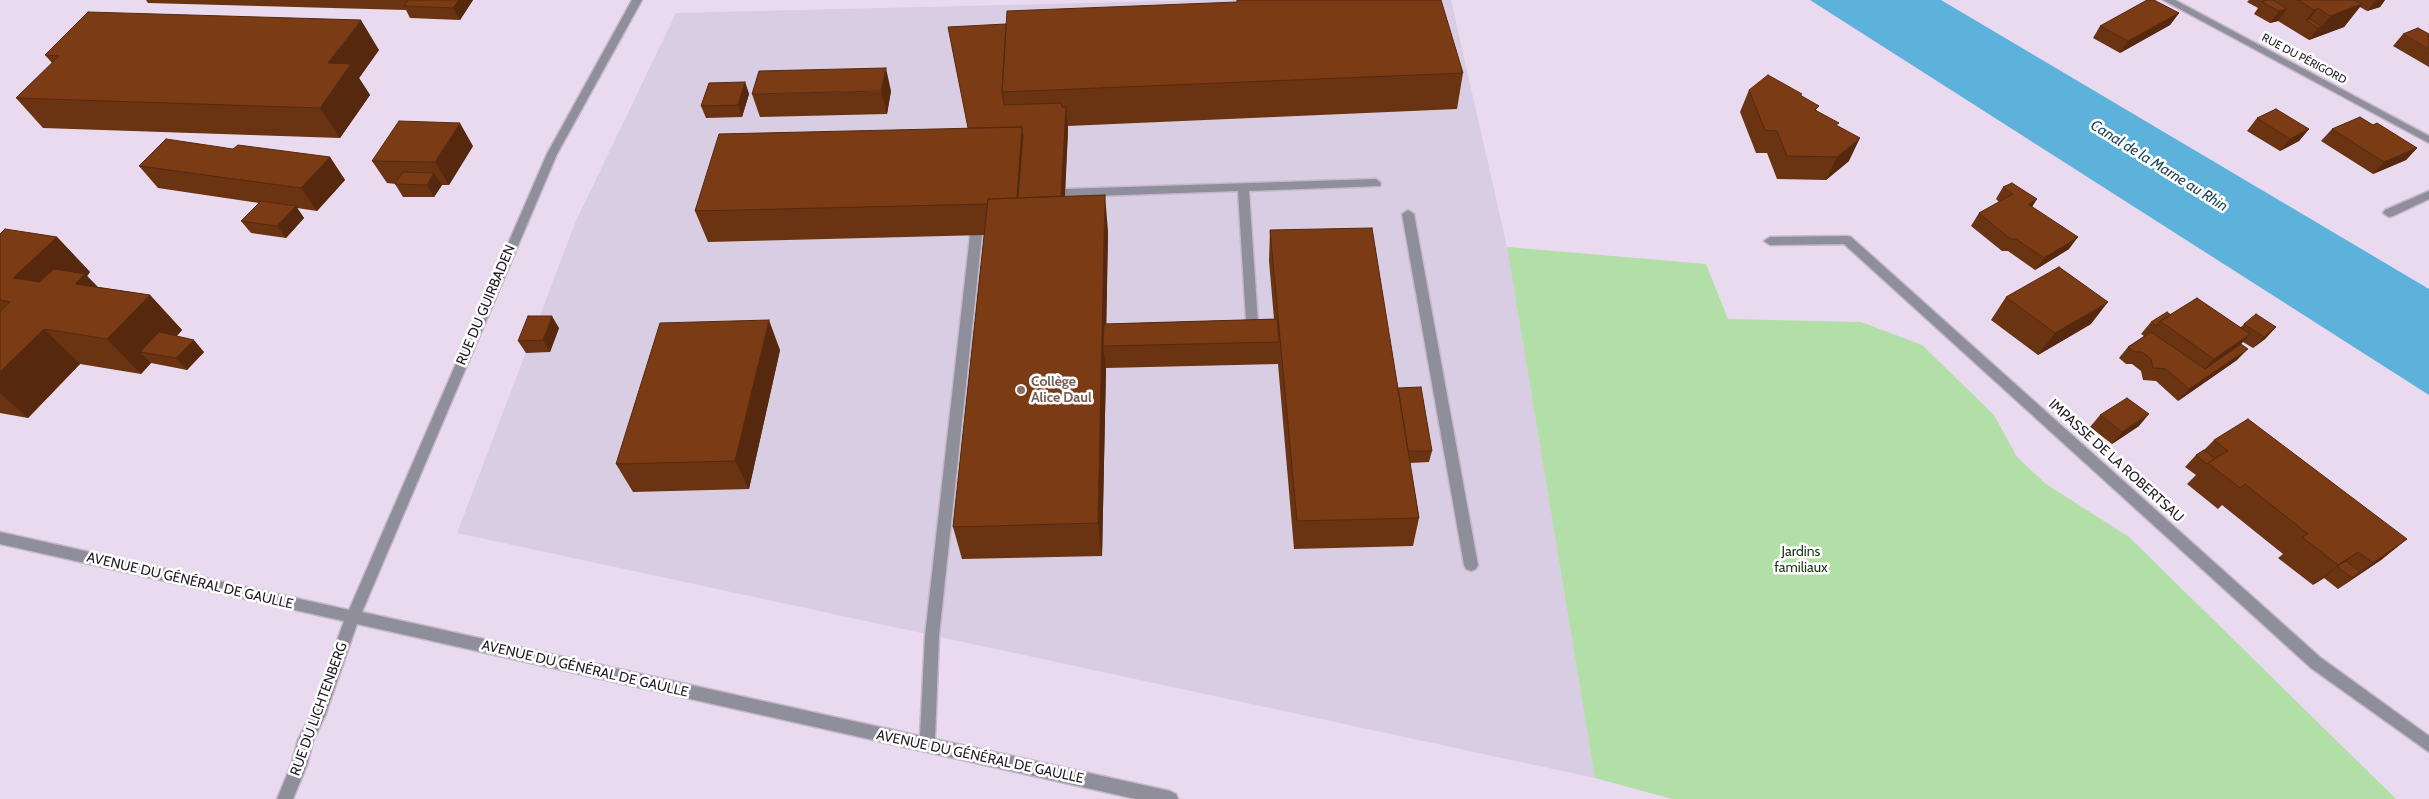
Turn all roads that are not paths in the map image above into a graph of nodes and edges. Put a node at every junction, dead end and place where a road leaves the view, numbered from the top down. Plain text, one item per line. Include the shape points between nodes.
1 (637, 0) edge
2 (2172, 1) edge
3 (2429, 140) edge
4 (1376, 183) dead end
5 (1243, 187) junction
6 (1065, 193) dead end
7 (2429, 195) edge
8 (2388, 213) dead end
9 (1408, 214) dead end
10 (976, 235) dead end
11 (1770, 241) dead end
12 (1253, 342) edge
13 (0, 538) edge
14 (1471, 565) dead end
15 (352, 618) junction
16 (927, 745) junction
17 (2429, 745) edge
18 (286, 799) edge
19 (1170, 799) edge

1 - 15 street, RUE DU GUIRBADEN via 552,154
2 - 3 street, RUE DU PÉRIGORD
4 - 5 street
5 - 6 street
5 - 12 street
7 - 8 street
9 - 14 street
10 - 16 street via 932,636
11 - 17 street, IMPASSE DE LA ROBERTSAU via 1847,240 2316,663
13 - 15 street, AVENUE DU GÉNÉRAL DE GAULLE
15 - 16 street, AVENUE DU GÉNÉRAL DE GAULLE
15 - 18 street, RUE DU LICHTENBERG
16 - 19 street, AVENUE DU GÉNÉRAL DE GAULLE

